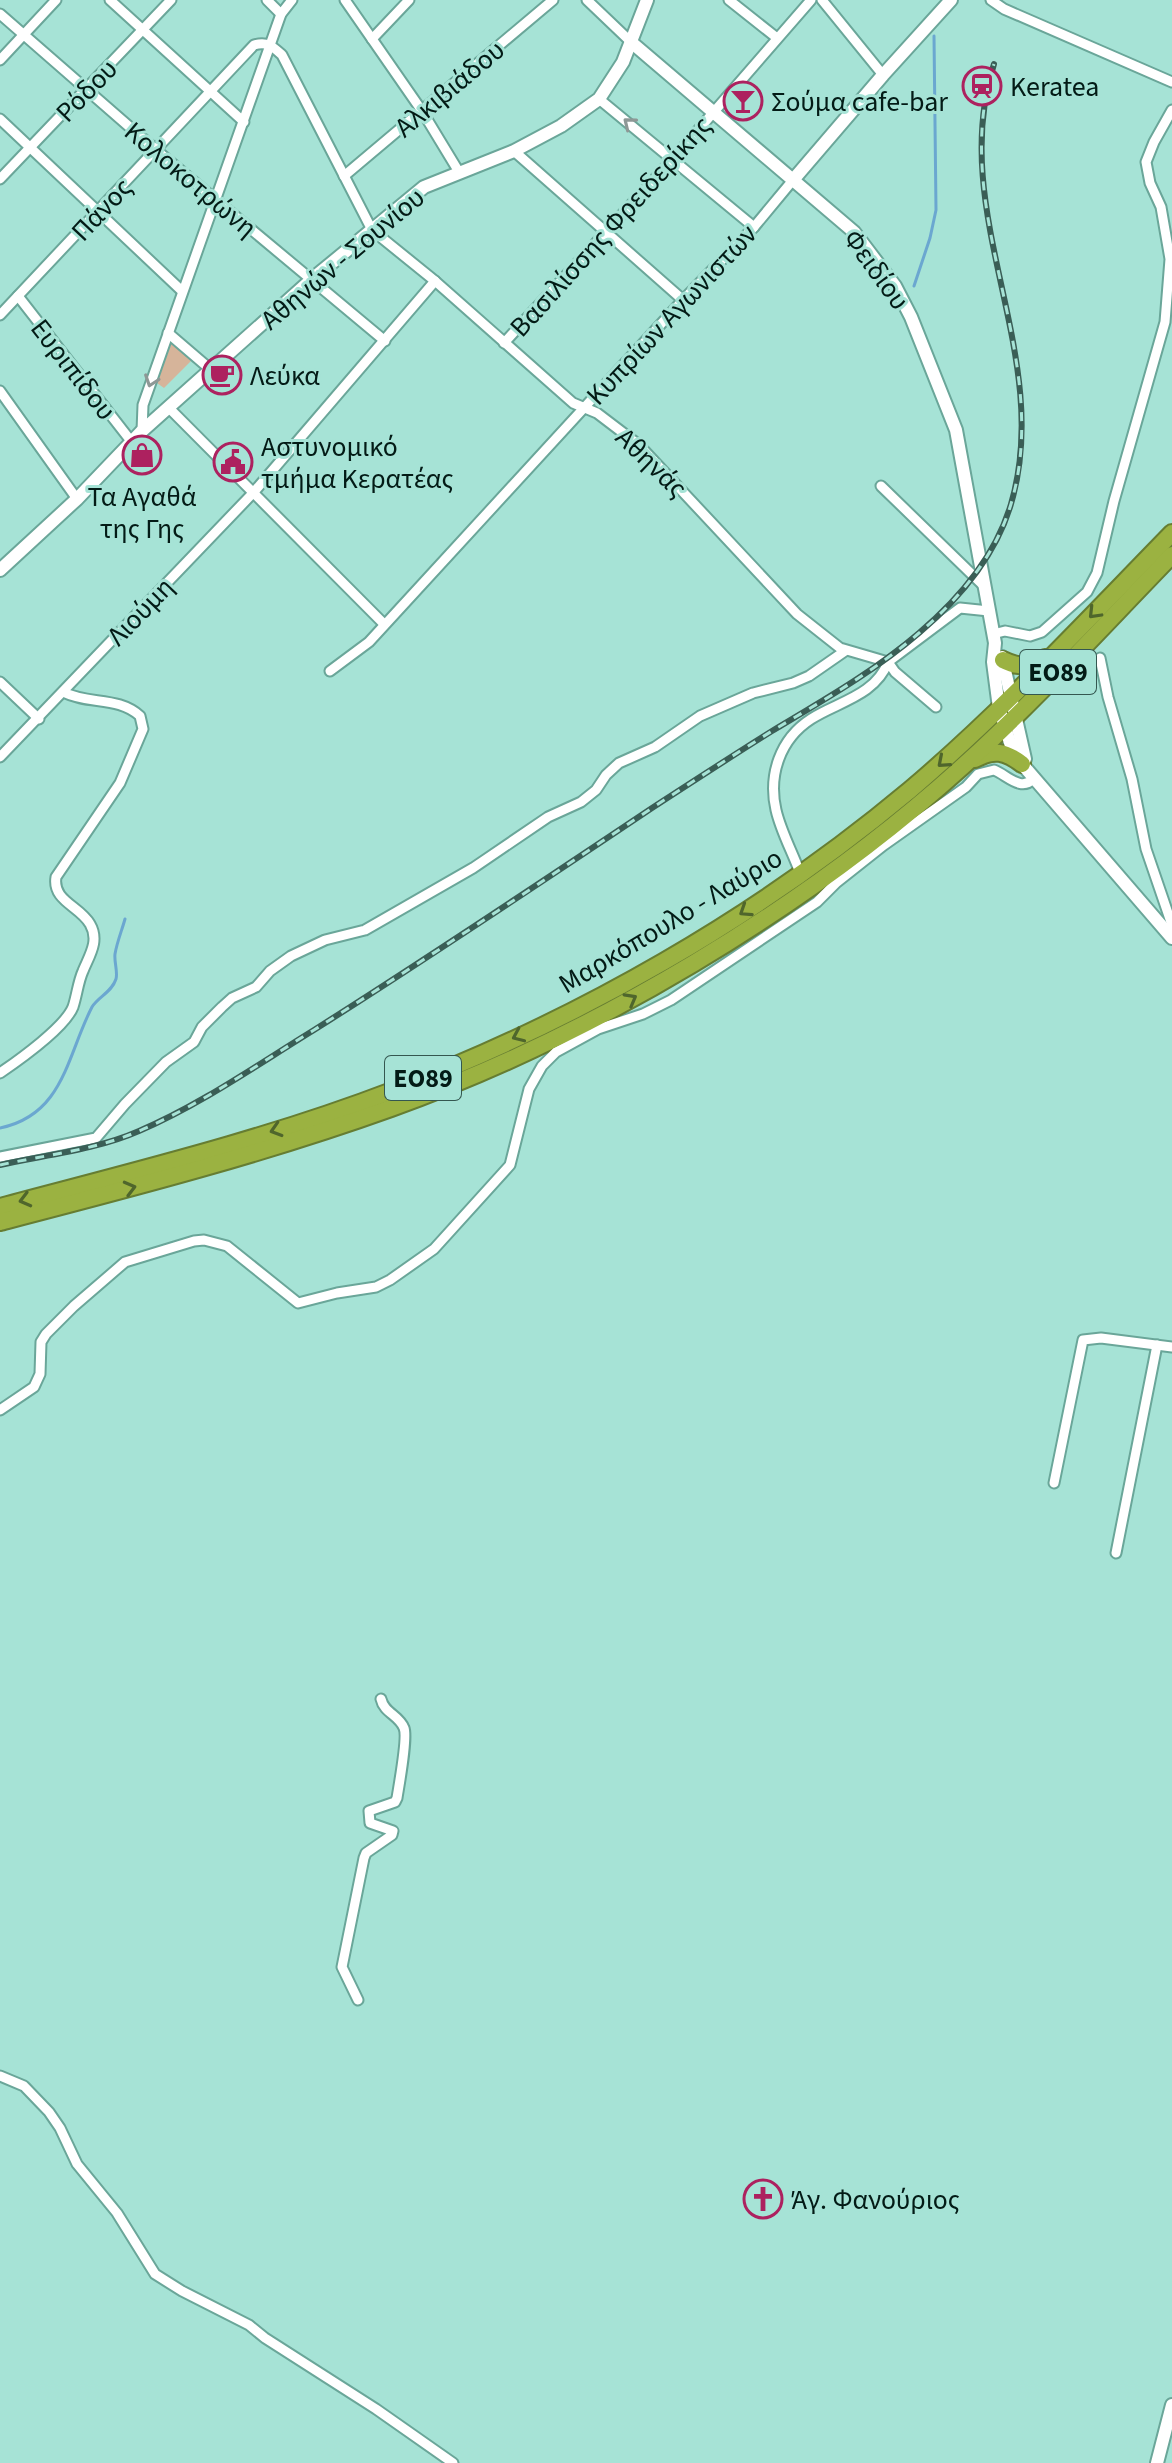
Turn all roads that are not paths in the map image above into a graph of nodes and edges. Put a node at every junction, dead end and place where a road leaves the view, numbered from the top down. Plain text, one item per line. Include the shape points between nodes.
1 (56, 0) edge
2 (110, 0) edge
3 (171, 0) edge
4 (267, 0) edge
5 (292, 0) edge
6 (345, 0) edge
7 (409, 0) edge
8 (553, 0) edge
9 (587, 0) edge
10 (647, 0) edge
11 (729, 0) edge
12 (811, 0) edge
13 (822, 0) edge
14 (951, 0) edge
15 (991, 0) edge
16 (0, 14) edge
17 (281, 14) junction
18 (144, 31) junction
19 (23, 34) junction
20 (777, 38) junction
21 (372, 39) junction
22 (631, 42) junction
23 (270, 45) junction
24 (0, 60) edge
25 (883, 75) junction
26 (1172, 82) edge
27 (86, 89) junction
28 (210, 91) junction
29 (599, 99) junction
30 (1172, 110) edge
31 (422, 111) junction
32 (714, 111) junction
33 (0, 119) edge
34 (244, 122) junction
35 (31, 148) junction
36 (156, 150) junction
37 (514, 151) junction
38 (673, 159) junction
39 (459, 172) junction
40 (344, 176) junction
41 (0, 179) edge
42 (793, 180) junction
43 (216, 201) junction
44 (99, 212) junction
45 (754, 227) junction
46 (372, 230) junction
47 (607, 233) junction
48 (311, 280) junction
49 (435, 281) junction
50 (182, 291) junction
51 (18, 296) junction
52 (683, 300) junction
53 (0, 315) edge
54 (168, 333) junction
55 (385, 341) junction
56 (504, 343) junction
57 (210, 369) junction
58 (0, 391) edge
59 (168, 407) junction
60 (583, 408) junction
61 (142, 431) junction
62 (131, 441) junction
63 (881, 486) dead end
64 (253, 493) junction
65 (77, 499) junction
66 (1172, 533) edge
67 (1172, 555) edge
68 (1, 568) edge
69 (985, 587) junction
70 (989, 611) junction
71 (384, 624) junction
72 (994, 638) junction
73 (845, 651) junction
74 (1057, 651) junction
75 (1100, 658) dead end
76 (1003, 660) junction
77 (888, 662) junction
78 (330, 671) dead end
79 (0, 682) edge
80 (63, 692) junction
81 (936, 707) dead end
82 (1008, 711) junction
83 (39, 719) junction
84 (0, 757) edge
85 (1022, 764) junction
86 (963, 766) junction
87 (1033, 779) junction
88 (800, 873) junction
89 (1172, 938) edge
90 (0, 1073) edge
91 (0, 1157) edge
92 (0, 1207) edge
93 (0, 1222) edge
94 (1157, 1345) junction
95 (1172, 1347) edge
96 (0, 1410) edge
97 (1054, 1483) dead end
98 (1116, 1553) dead end
99 (381, 1699) dead end
100 (358, 2000) dead end
101 (0, 2076) edge
102 (1172, 2405) edge
103 (453, 2463) edge
104 (1157, 2463) edge

1 - 19 street
2 - 18 street
3 - 18 street, Ρόδου
4 - 17 street
5 - 17 street
6 - 21 street
7 - 21 street
8 - 31 street, Αλκιβιάδου
9 - 22 street, Φειδίου
10 - 22 main road, Αθηνών - Σουνίου
11 - 20 street
12 - 20 street, Βασιλίσσης Φρειδερίκης
13 - 25 street
14 - 25 main road, Κυπρίων Αγωνιστών
15 - 26 street
16 - 19 street, Κολοκοτρώνη
17 - 23 street
18 - 27 street, Ρόδου
18 - 28 street
19 - 24 street
19 - 27 street, Κολοκοτρώνη
20 - 32 street, Βασιλίσσης Φρειδερίκης
21 - 31 street
22 - 29 main road, Αθηνών - Σουνίου
22 - 32 main road, Φειδίου
23 - 28 street, Πάνος via 254,45
23 - 34 street
23 - 40 street, Αθηνάς via 282,55
25 - 42 main road, Κυπρίων Αγωνιστών
27 - 35 street, Ρόδου
27 - 36 street, Κολοκοτρώνη
28 - 34 street
28 - 36 street, Πάνος
29 - 37 main road, Αθηνών - Σουνίου
38 -> 29 street
30 - 72 street via 1146,162 1170,259 1165,322 1097,573 1087,592 1042,632 1030,636 1005,631
31 - 39 street
31 - 40 street, Αλκιβιάδου
32 - 38 street, Βασιλίσσης Φρειδερίκης
32 - 42 main road, Φειδίου
33 - 35 street
34 - 43 street
35 - 41 street, Ρόδου
35 - 44 street
36 - 43 street, Κολοκοτρώνη
36 - 44 street, Πάνος
37 - 39 main road, Αθηνών - Σουνίου
37 - 47 street
38 - 45 street
38 - 47 street, Βασιλίσσης Φρειδερίκης
39 - 46 main road, Αθηνών - Σουνίου via 424,187
40 - 46 street, Αθηνάς
42 - 45 street, Κυπρίων Αγωνιστών
42 - 69 main road, Φειδίου via 854,232 911,317 956,430
43 - 48 street, Κολοκοτρώνη
43 - 50 street
44 - 50 street
44 - 51 street, Πάνος
45 - 52 street, Κυπρίων Αγωνιστών
46 - 48 main road, Αθηνών - Σουνίου
46 - 49 street, Αθηνάς
47 - 52 street
47 - 56 street, Βασιλίσσης Φρειδερίκης
48 - 55 street, Κολοκοτρώνη
48 - 57 main road, Αθηνών - Σουνίου
49 - 55 street, Λιούμη
49 - 56 street, Αθηνάς
50 - 54 street
51 - 53 street, Πάνος
51 - 62 street, Ευριπίδου
52 - 60 street, Κυπρίων Αγωνιστών
54 - 57 street
54 -> 61 street via 143,405
55 - 64 street, Λιούμη
56 - 60 street, Αθηνάς
57 - 59 main road, Αθηνών - Σουνίου
58 - 65 street
59 - 61 main road, Αθηνών - Σουνίου
59 - 64 street
60 - 71 street, Κυπρίων Αγωνιστών
60 - 73 street, Αθηνάς via 610,421 639,445 797,614
61 - 62 main road, Αθηνών - Σουνίου
62 - 65 main road, Αθηνών - Σουνίου
63 - 69 street
64 - 71 street
64 - 80 street, Λιούμη
65 - 68 main road, Αθηνών - Σουνίου
66 -> 74 highway, Μαρκόπουλο - Λαύριο / ΕΟ89
67 - 82 highway, Μαρκόπουλο - Λαύριο / ΕΟ89
69 - 70 main road, Φειδίου
70 - 72 main road, Φειδίου
70 - 77 street via 960,608
71 - 78 street, Κυπρίων Αγωνιστών
72 - 76 main road
72 - 82 main road via 993,662
73 - 77 street, Αθηνάς
73 - 91 street via 809,676 700,716 655,747 619,763 581,802 548,817 473,868 365,930 291,956 256,987 222,1007 194,1042 166,1062 96,1138
74 - 76 highway via 1032,665
74 - 82 highway, Μαρκόπουλο - Λαύριο / ΕΟ89
75 - 89 street
76 - 82 main road
77 - 81 street
77 - 88 street via 881,676 849,701 804,724 778,755 776,811
79 - 83 street
80 - 83 street, Λιούμη
80 - 90 street via 124,705 138,713 144,725 120,783 56,877 58,892 88,921 94,935 73,1007 26,1056
82 - 85 main road via 1011,746
82 - 86 highway, Μαρκόπουλο - Λαύριο / ΕΟ89
82 - 87 main road
82 -> 88 highway, Μαρκόπουλο - Λαύριο / ΕΟ89
83 - 84 street, Λιούμη
85 - 86 highway via 990,752
85 - 87 main road
93 -> 86 highway, Μαρκόπουλο - Λαύριο / ΕΟ89 via 326,1131 396,1107 555,1037 659,983 762,919
87 - 89 main road
87 - 96 street via 1022,785 994,770 978,774 817,902 671,1000 556,1052 529,1089 514,1155 504,1174 434,1249 390,1280 298,1303 216,1242 194,1241 125,1262 41,1342 34,1387
88 -> 92 highway, Μαρκόπουλο - Λαύριο / ΕΟ89 via 605,994 392,1091 167,1163
94 - 95 street
94 - 97 street via 1083,1340
94 - 98 street
99 - 100 street via 405,1734 397,1798 369,1811 370,1823 393,1831 364,1858 342,1967
101 - 103 street via 24,2086 49,2112 77,2164 159,2278 249,2325
102 - 104 main road

